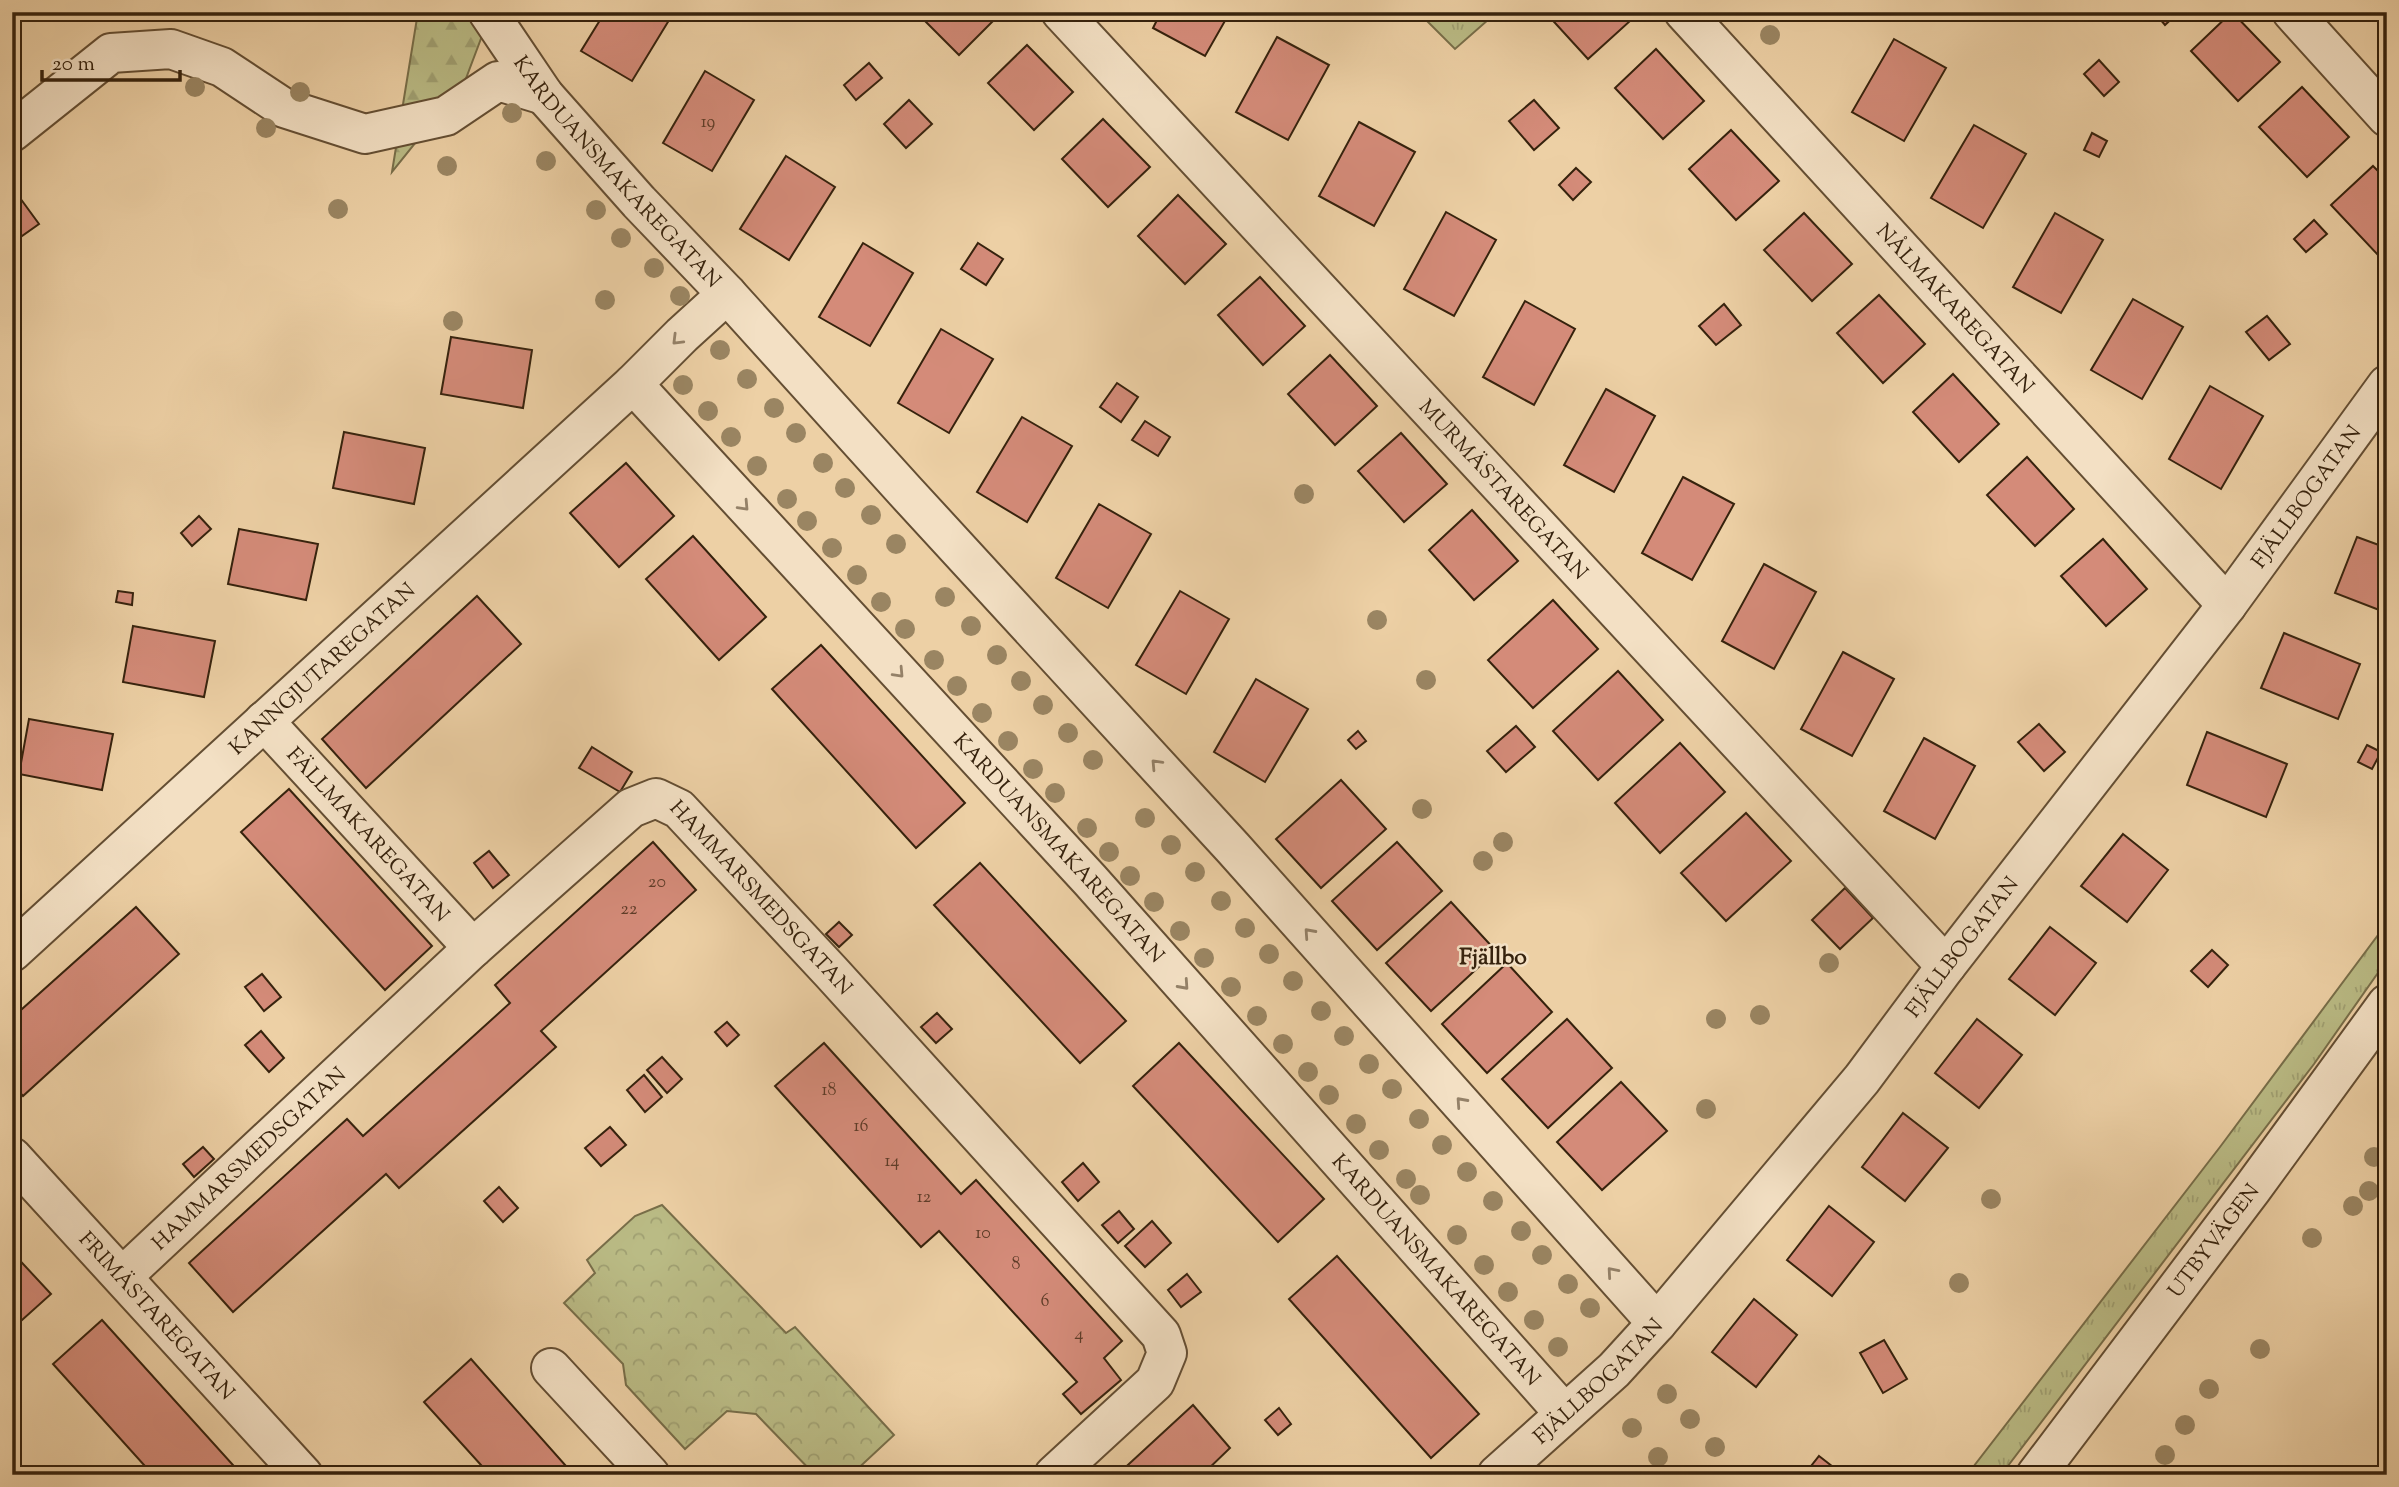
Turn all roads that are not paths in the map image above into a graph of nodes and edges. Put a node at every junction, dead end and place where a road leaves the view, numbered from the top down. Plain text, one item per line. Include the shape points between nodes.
1 (488, 12) edge
2 (1061, 12) edge
3 (1685, 12) edge
4 (2292, 12) edge
5 (544, 95) junction
6 (2387, 117) edge
7 (12, 132) edge
8 (727, 294) junction
9 (632, 384) junction
10 (2387, 385) edge
11 (2227, 605) junction
12 (264, 721) junction
13 (472, 948) junction
14 (12, 952) edge
15 (1946, 966) junction
16 (2387, 1004) edge
17 (12, 1157) edge
18 (123, 1276) junction
19 (1657, 1323) junction
20 (551, 1368) dead end
21 (1564, 1413) junction
22 (303, 1475) edge
23 (649, 1475) edge
24 (1054, 1475) edge
25 (1497, 1475) edge
26 (2036, 1475) edge

1 - 5 street, KARDUANSMAKAREGATAN
2 - 15 street, MURMÄSTAREGATAN
3 - 11 street, NÅLMAKAREGATAN
4 - 6 street
5 - 7 street via 498,81 446,116 365,134 284,108 222,67 171,49 111,53
5 - 8 street, KARDUANSMAKAREGATAN
8 -> 9 street, KARDUANSMAKAREGATAN
19 -> 8 street, KARDUANSMAKAREGATAN via 1251,868
9 - 12 street, KANNGJUTAREGATAN
9 -> 21 street, KARDUANSMAKAREGATAN via 1090,880
10 - 11 street, FJÄLLBOGATAN
11 - 15 street, FJÄLLBOGATAN
12 - 13 street, FÄLLMAKAREGATAN
12 - 14 street, KANNGJUTAREGATAN
13 - 18 street, HAMMARSMEDSGATAN
13 - 24 street, HAMMARSMEDSGATAN via 631,808 656,798 679,808 1161,1335 1167,1353 1155,1382
15 - 19 street, FJÄLLBOGATAN via 1862,1079
16 - 26 street, UTBYVÄGEN
17 - 18 street, FRIMÄSTAREGATAN
18 - 22 street, FRIMÄSTAREGATAN
19 - 21 street, FJÄLLBOGATAN via 1614,1370
20 - 23 street
21 - 25 street, FJÄLLBOGATAN

